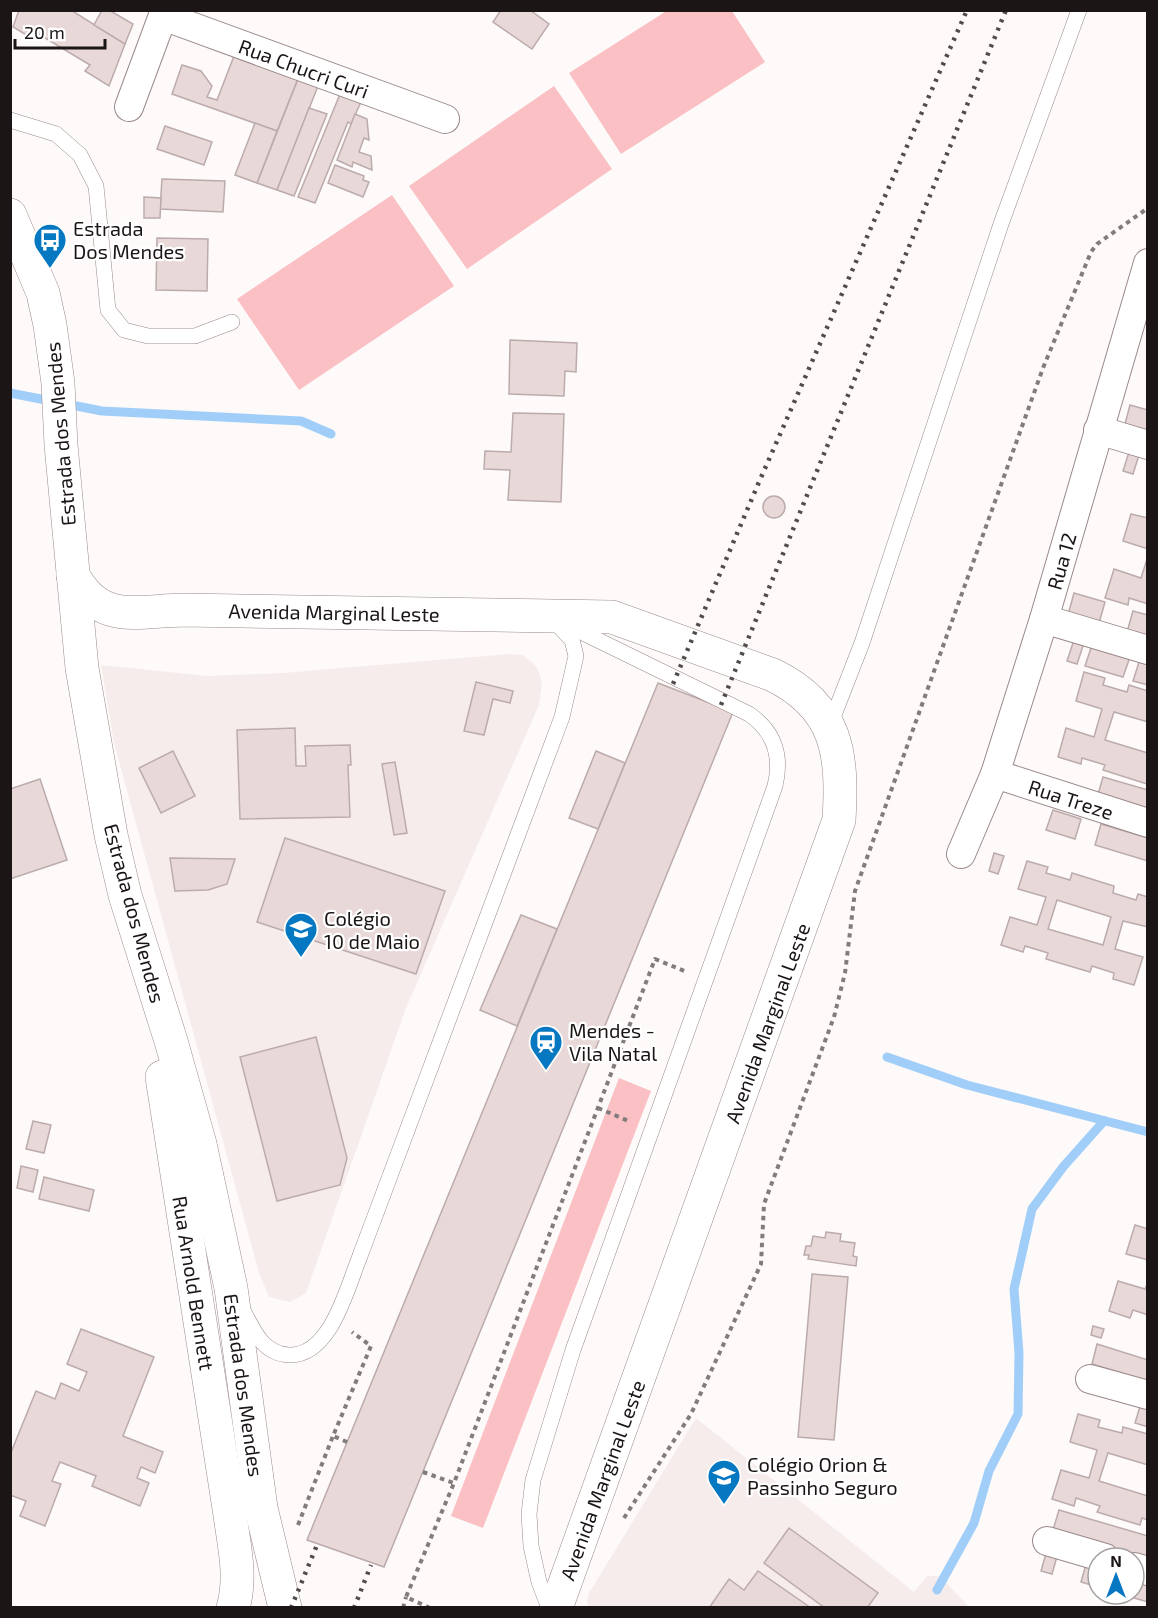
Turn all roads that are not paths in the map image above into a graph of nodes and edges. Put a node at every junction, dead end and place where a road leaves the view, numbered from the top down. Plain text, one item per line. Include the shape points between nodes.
1 (1079, 10) edge
2 (164, 13) edge
3 (129, 107) dead end
4 (445, 119) dead end
5 (10, 120) edge
6 (10, 215) edge
7 (1147, 267) edge
8 (232, 322) dead end
9 (1098, 430) junction
10 (1148, 445) edge
11 (73, 575) junction
12 (117, 612) junction
13 (551, 618) junction
14 (1044, 619) junction
15 (1148, 650) edge
16 (81, 660) junction
17 (830, 725) junction
18 (995, 774) junction
19 (1148, 823) edge
20 (961, 854) dead end
21 (144, 959) junction
22 (231, 1288) junction
23 (1090, 1378) dead end
24 (1148, 1395) edge
25 (1047, 1541) dead end
26 (1086, 1552) edge
27 (233, 1608) edge
28 (285, 1608) edge
29 (549, 1608) edge
30 (556, 1608) edge

1 - 17 lane via 1001,224 862,643
2 - 3 street
2 - 4 street, Rua Chucri Curi
5 - 8 lane via 56,134 80,155 96,186 108,310 124,330 148,336 195,336
6 - 11 street, Estrada dos Mendes via 43,293 58,383
7 - 9 street, Rua 12
9 - 10 street
9 - 14 street, Rua 12
11 - 12 street via 88,599 100,608
11 - 16 street, Estrada dos Mendes
12 - 13 street, Avenida Marginal Leste
12 - 16 street via 102,619 88,633
13 - 17 street, Avenida Marginal Leste via 592,615 626,620 773,675 796,686
13 - 22 lane via 572,640 576,656 562,717 334,1319 324,1339 308,1351 292,1355 275,1352 258,1338
13 - 29 lane, Avenida Marginal Leste via 749,714 760,722 774,743 779,766 707,981 573,1350 533,1479 531,1546
14 - 15 street
14 - 18 street, Rua 12
16 - 21 street, Estrada dos Mendes via 111,835
17 - 30 street, Avenida Marginal Leste via 842,776 839,819
18 - 19 street, Rua Treze
18 - 20 street, Rua 12
21 - 22 street, Estrada dos Mendes via 200,1144
21 - 27 street, Rua Arnold Bennett via 230,1515 237,1568
22 - 28 street, Estrada dos Mendes via 261,1508
23 - 24 street
25 - 26 street

